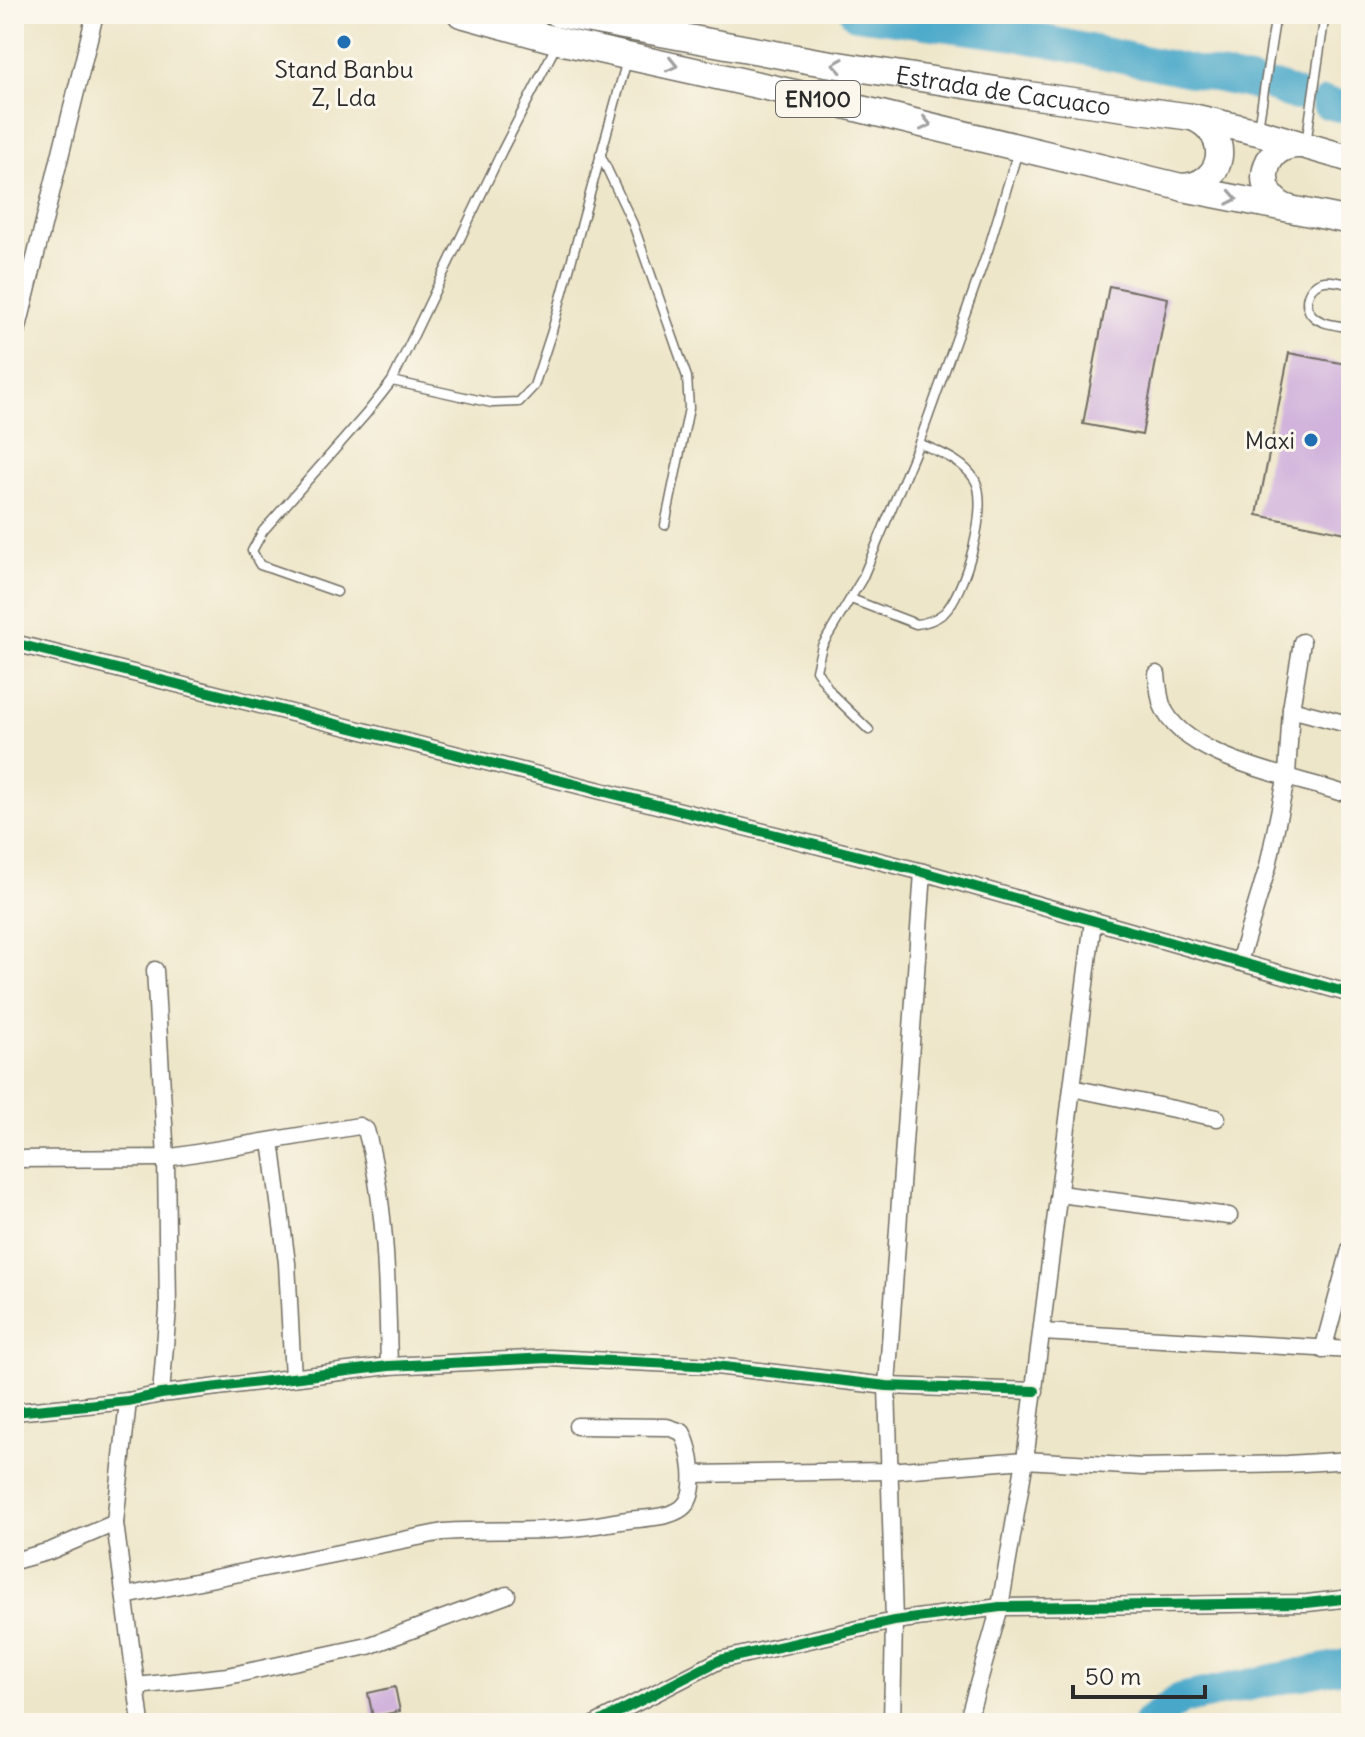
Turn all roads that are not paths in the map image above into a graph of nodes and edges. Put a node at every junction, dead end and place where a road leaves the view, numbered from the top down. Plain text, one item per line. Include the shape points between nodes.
1 (95, 14) edge
2 (461, 14) edge
3 (652, 14) edge
4 (1276, 14) edge
5 (1325, 14) edge
6 (578, 15) edge
7 (675, 38) junction
8 (559, 41) junction
9 (628, 55) junction
10 (1192, 117) junction
11 (1258, 132) junction
12 (1303, 146) junction
13 (1019, 147) junction
14 (600, 154) junction
15 (1351, 159) edge
16 (1175, 186) junction
17 (1290, 209) junction
18 (1351, 221) edge
19 (1351, 285) edge
20 (1351, 328) edge
21 (14, 344) edge
22 (392, 381) junction
23 (919, 443) junction
24 (665, 525) dead end
25 (337, 592) dead end
26 (851, 599) junction
27 (1302, 642) dead end
28 (14, 643) edge
29 (1157, 674) dead end
30 (1291, 709) junction
31 (1351, 725) edge
32 (869, 730) dead end
33 (1287, 775) junction
34 (1339, 792) dead end
35 (923, 872) junction
36 (1093, 921) junction
37 (1239, 962) junction
38 (155, 970) dead end
39 (1351, 994) edge
40 (1072, 1088) junction
41 (1217, 1118) dead end
42 (271, 1141) junction
43 (166, 1158) junction
44 (14, 1159) edge
45 (1059, 1194) junction
46 (1229, 1216) dead end
47 (1351, 1246) edge
48 (1042, 1332) junction
49 (1323, 1350) junction
50 (1351, 1350) edge
51 (389, 1366) junction
52 (293, 1378) junction
53 (887, 1386) junction
54 (1035, 1391) junction
55 (161, 1394) junction
56 (128, 1401) junction
57 (14, 1412) edge
58 (577, 1426) dead end
59 (1025, 1460) junction
60 (1351, 1460) edge
61 (889, 1471) junction
62 (693, 1474) junction
63 (115, 1523) junction
64 (14, 1561) edge
65 (507, 1595) dead end
66 (125, 1596) junction
67 (1351, 1598) edge
68 (1000, 1607) junction
69 (894, 1621) junction
70 (137, 1686) junction
71 (141, 1723) edge
72 (597, 1723) edge
73 (892, 1723) edge
74 (967, 1723) edge

1 - 21 street
2 - 8 highway, EN100
3 - 7 street
4 - 11 lane
5 - 12 lane
6 - 7 highway, Estrada de Cacuaco / EN100
10 -> 7 highway, Estrada de Cacuaco / EN100
8 - 9 highway, EN100
8 - 22 lane
9 -> 13 highway, EN100
9 - 14 lane
10 - 11 highway, Estrada de Cacuaco / EN100
10 - 16 highway via 1215,135 1218,163 1203,182
11 - 12 highway, Estrada de Cacuaco / EN100
12 - 15 highway, Estrada de Cacuaco / EN100
12 - 17 highway via 1290,145 1266,164 1266,190
13 - 16 highway, EN100
13 - 23 lane
14 - 22 lane via 534,386 519,402 492,403
14 - 24 lane via 633,224 687,377 689,408
16 -> 17 highway, EN100
17 - 18 highway, EN100
19 - 20 lane via 1322,281 1307,298 1317,319
22 - 25 lane via 263,531 252,551 260,565
23 - 26 lane
23 - 26 lane via 960,463 976,481 980,502 970,557 954,601 936,619 916,624
26 - 32 lane via 822,646 816,670
27 - 30 street
28 - 35 street
29 - 33 street via 1162,706 1182,733 1234,762
30 - 31 street
30 - 33 street
33 - 34 street
33 - 37 street via 1268,866
35 - 36 street
35 - 53 street
36 - 37 street
36 - 40 street
37 - 39 street
38 - 43 street
40 - 41 street
40 - 45 street
42 - 43 street
42 - 51 street via 337,1128 366,1130 387,1275
42 - 52 street via 287,1263
43 - 44 street
43 - 55 street via 168,1309
45 - 46 street
45 - 48 street
47 - 49 street
48 - 49 street
48 - 54 street
49 - 50 street
51 - 52 street
51 - 53 street via 549,1358 716,1366
52 - 55 street
53 - 54 street
53 - 61 street
54 - 59 street
55 - 56 street
56 - 57 street
56 - 63 street
58 - 62 street via 667,1427 682,1432
59 - 60 street via 1142,1467
59 - 61 street
59 - 68 street
61 - 62 street
61 - 69 street
62 - 66 street via 689,1499 662,1516 561,1529 443,1532
63 - 64 street
63 - 66 street
65 - 70 street via 368,1646 228,1676
66 - 70 street
67 - 68 street
68 - 69 street
68 - 74 street
69 - 72 street via 720,1660
69 - 73 street
70 - 71 street

